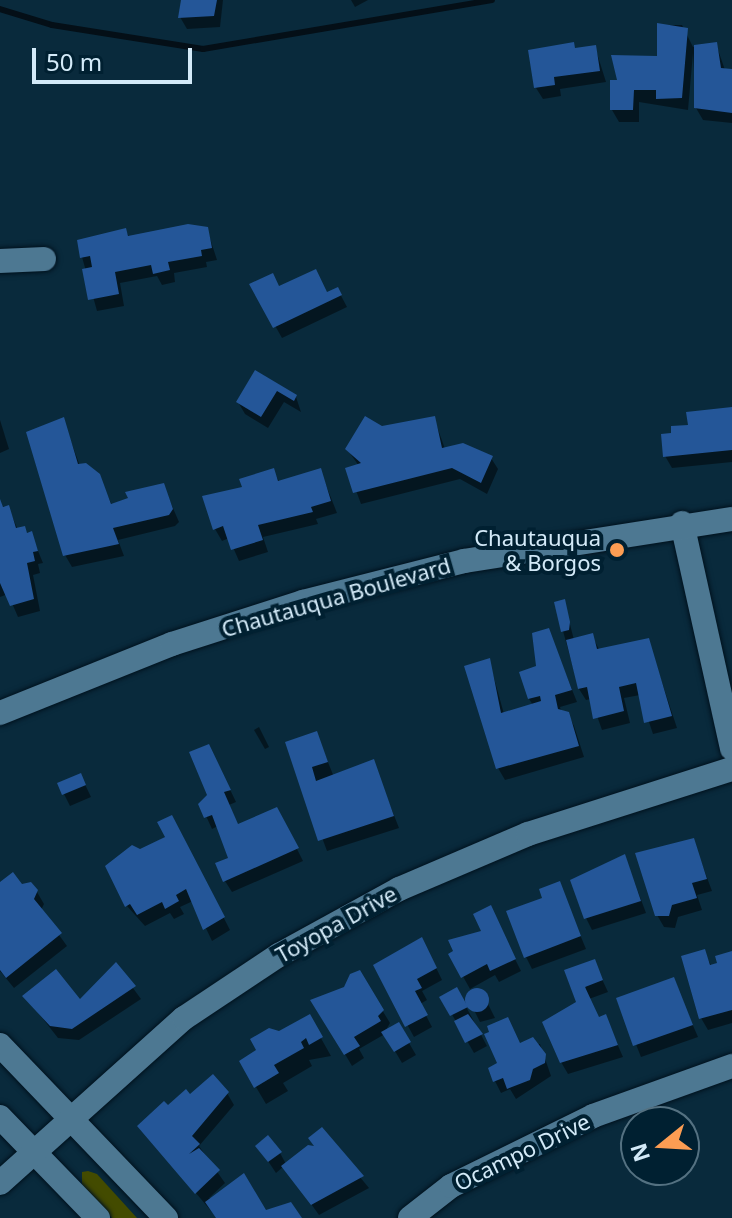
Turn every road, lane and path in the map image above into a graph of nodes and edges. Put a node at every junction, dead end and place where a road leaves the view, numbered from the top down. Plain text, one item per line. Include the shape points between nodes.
1 (44, 259) dead end
2 (0, 261) edge
3 (732, 519) edge
4 (682, 523) junction
5 (0, 713) edge
6 (732, 749) edge
7 (732, 769) edge
8 (0, 1045) edge
9 (732, 1066) edge
10 (0, 1117) edge
11 (71, 1117) junction
12 (33, 1149) junction
13 (0, 1183) edge
14 (98, 1218) edge
15 (166, 1218) edge
16 (410, 1218) edge

1 - 2 street
3 - 4 street, Chautauqua Boulevard
4 - 5 street, Chautauqua Boulevard via 464,561 303,602 172,644
4 - 6 street
7 - 11 street, Toyopa Drive via 528,834 399,889 279,955 184,1018
8 - 11 street
9 - 16 street, Ocampo Drive via 593,1116 451,1186
10 - 12 street
11 - 12 street, Toyopa Drive
11 - 15 street
12 - 13 street, Toyopa Drive
12 - 14 street

